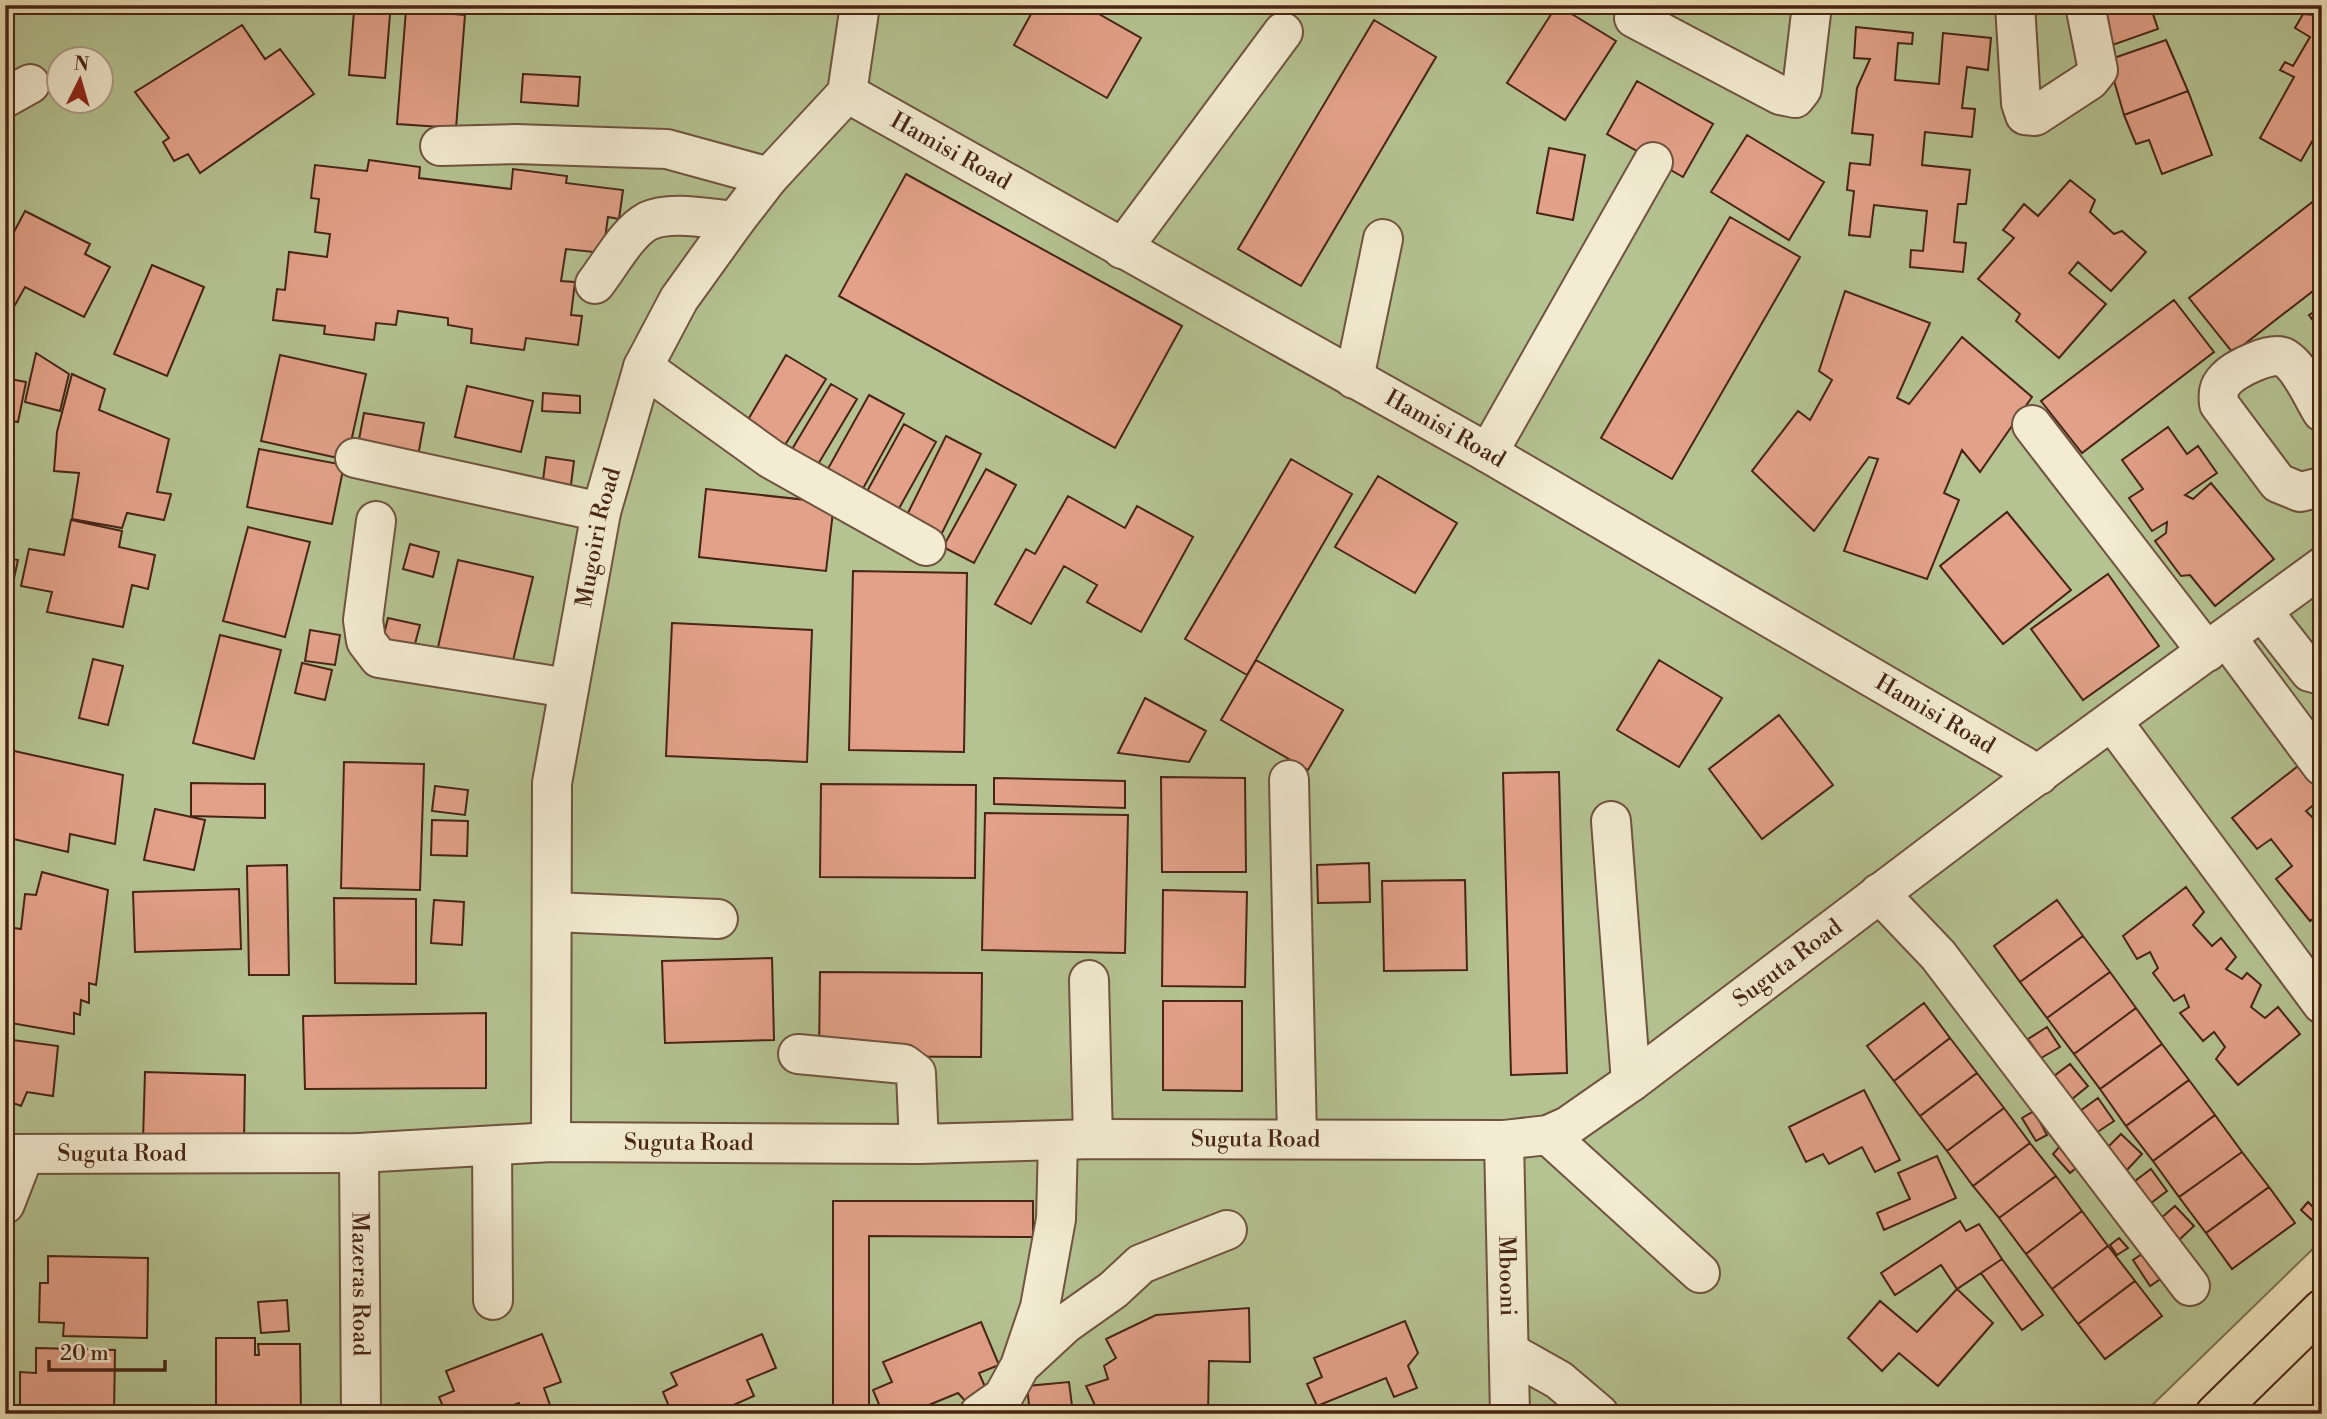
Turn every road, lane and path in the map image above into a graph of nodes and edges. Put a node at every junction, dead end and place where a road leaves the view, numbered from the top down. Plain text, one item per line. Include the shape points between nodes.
1 (860, 5) edge
2 (1812, 5) edge
3 (2015, 5) edge
4 (2085, 5) edge
5 (1634, 18) dead end
6 (1283, 32) dead end
7 (847, 93) junction
8 (440, 146) dead end
9 (1653, 162) dead end
10 (769, 177) junction
11 (735, 221) junction
12 (1383, 239) dead end
13 (1122, 249) junction
14 (595, 284) dead end
15 (643, 367) junction
16 (1354, 379) junction
17 (2322, 412) edge
18 (2032, 425) dead end
19 (1488, 453) junction
20 (355, 458) dead end
21 (2322, 486) edge
22 (601, 512) junction
23 (376, 520) dead end
24 (926, 546) dead end
25 (2322, 567) edge
26 (2263, 612) junction
27 (2217, 645) junction
28 (2322, 675) edge
29 (568, 688) junction
30 (2112, 721) junction
31 (2322, 766) edge
32 (2039, 775) junction
33 (1289, 780) dead end
34 (1611, 821) dead end
35 (1879, 893) junction
36 (553, 912) junction
37 (718, 919) dead end
38 (1089, 980) dead end
39 (2322, 1004) edge
40 (798, 1054) dead end
41 (1631, 1082) junction
42 (1548, 1135) junction
43 (1297, 1138) junction
44 (1076, 1140) junction
45 (1504, 1140) junction
46 (551, 1142) junction
47 (919, 1144) junction
48 (492, 1146) junction
49 (359, 1153) junction
50 (15, 1155) edge
51 (5, 1204) edge
52 (1227, 1230) dead end
53 (1700, 1273) dead end
54 (2190, 1286) dead end
55 (493, 1300) dead end
56 (2322, 1309) edge
57 (1509, 1352) junction
58 (1020, 1366) junction
59 (361, 1414) edge
60 (979, 1414) edge
61 (1510, 1414) edge
62 (1599, 1414) edge
63 (2216, 1414) edge

1 - 7 street
2 - 5 street via 1802,89 1795,98 1780,95
3 - 4 street via 2021,103 2025,115 2035,116 2098,70
6 - 13 street
7 - 10 street, Mugoiri Road
7 - 13 street, Hamisi Road
8 - 10 street via 667,149
9 - 19 street
10 - 11 street, Mugoiri Road
11 - 14 street via 664,217 648,221
11 - 15 street, Mugoiri Road via 679,299
12 - 16 street
13 - 16 street, Hamisi Road
15 - 22 street, Mugoiri Road
15 - 24 street via 771,459
16 - 19 street, Hamisi Road
17 - 21 street via 2283,356 2269,355 2226,377 2218,391 2219,404 2278,483 2300,492
18 - 27 street
19 - 32 street, Hamisi Road
20 - 22 street
22 - 29 street, Mugoiri Road
23 - 29 street via 363,620 366,641 379,658
25 - 26 street, Suguta Road
26 - 27 street, Suguta Road
26 - 28 street via 2310,672
27 - 30 street, Suguta Road
27 - 31 street
29 - 36 street, Mugoiri Road via 552,783
30 - 32 street, Suguta Road
30 - 39 street
32 - 35 street, Suguta Road
33 - 43 street
34 - 41 street
35 - 41 street, Suguta Road
35 - 54 street via 1938,955
36 - 37 street
36 - 46 street, Mugoiri Road
38 - 44 street
40 - 47 street via 904,1064 916,1073
41 - 42 street, Suguta Road
42 - 45 street, Suguta Road
42 - 53 street
43 - 44 street, Suguta Road
43 - 45 street, Suguta Road
44 - 47 street, Suguta Road
44 - 58 street via 1040,1307
45 - 57 street, Mbooni
46 - 47 street, Suguta Road
46 - 48 street, Suguta Road
48 - 49 street, Suguta Road
48 - 55 street
49 - 50 street, Suguta Road
49 - 59 street, Mazeras Road
50 - 51 street
52 - 58 street via 1141,1264
56 - 63 main road
57 - 61 street, Mbooni
57 - 62 street via 1559,1380
58 - 60 street via 1003,1397

